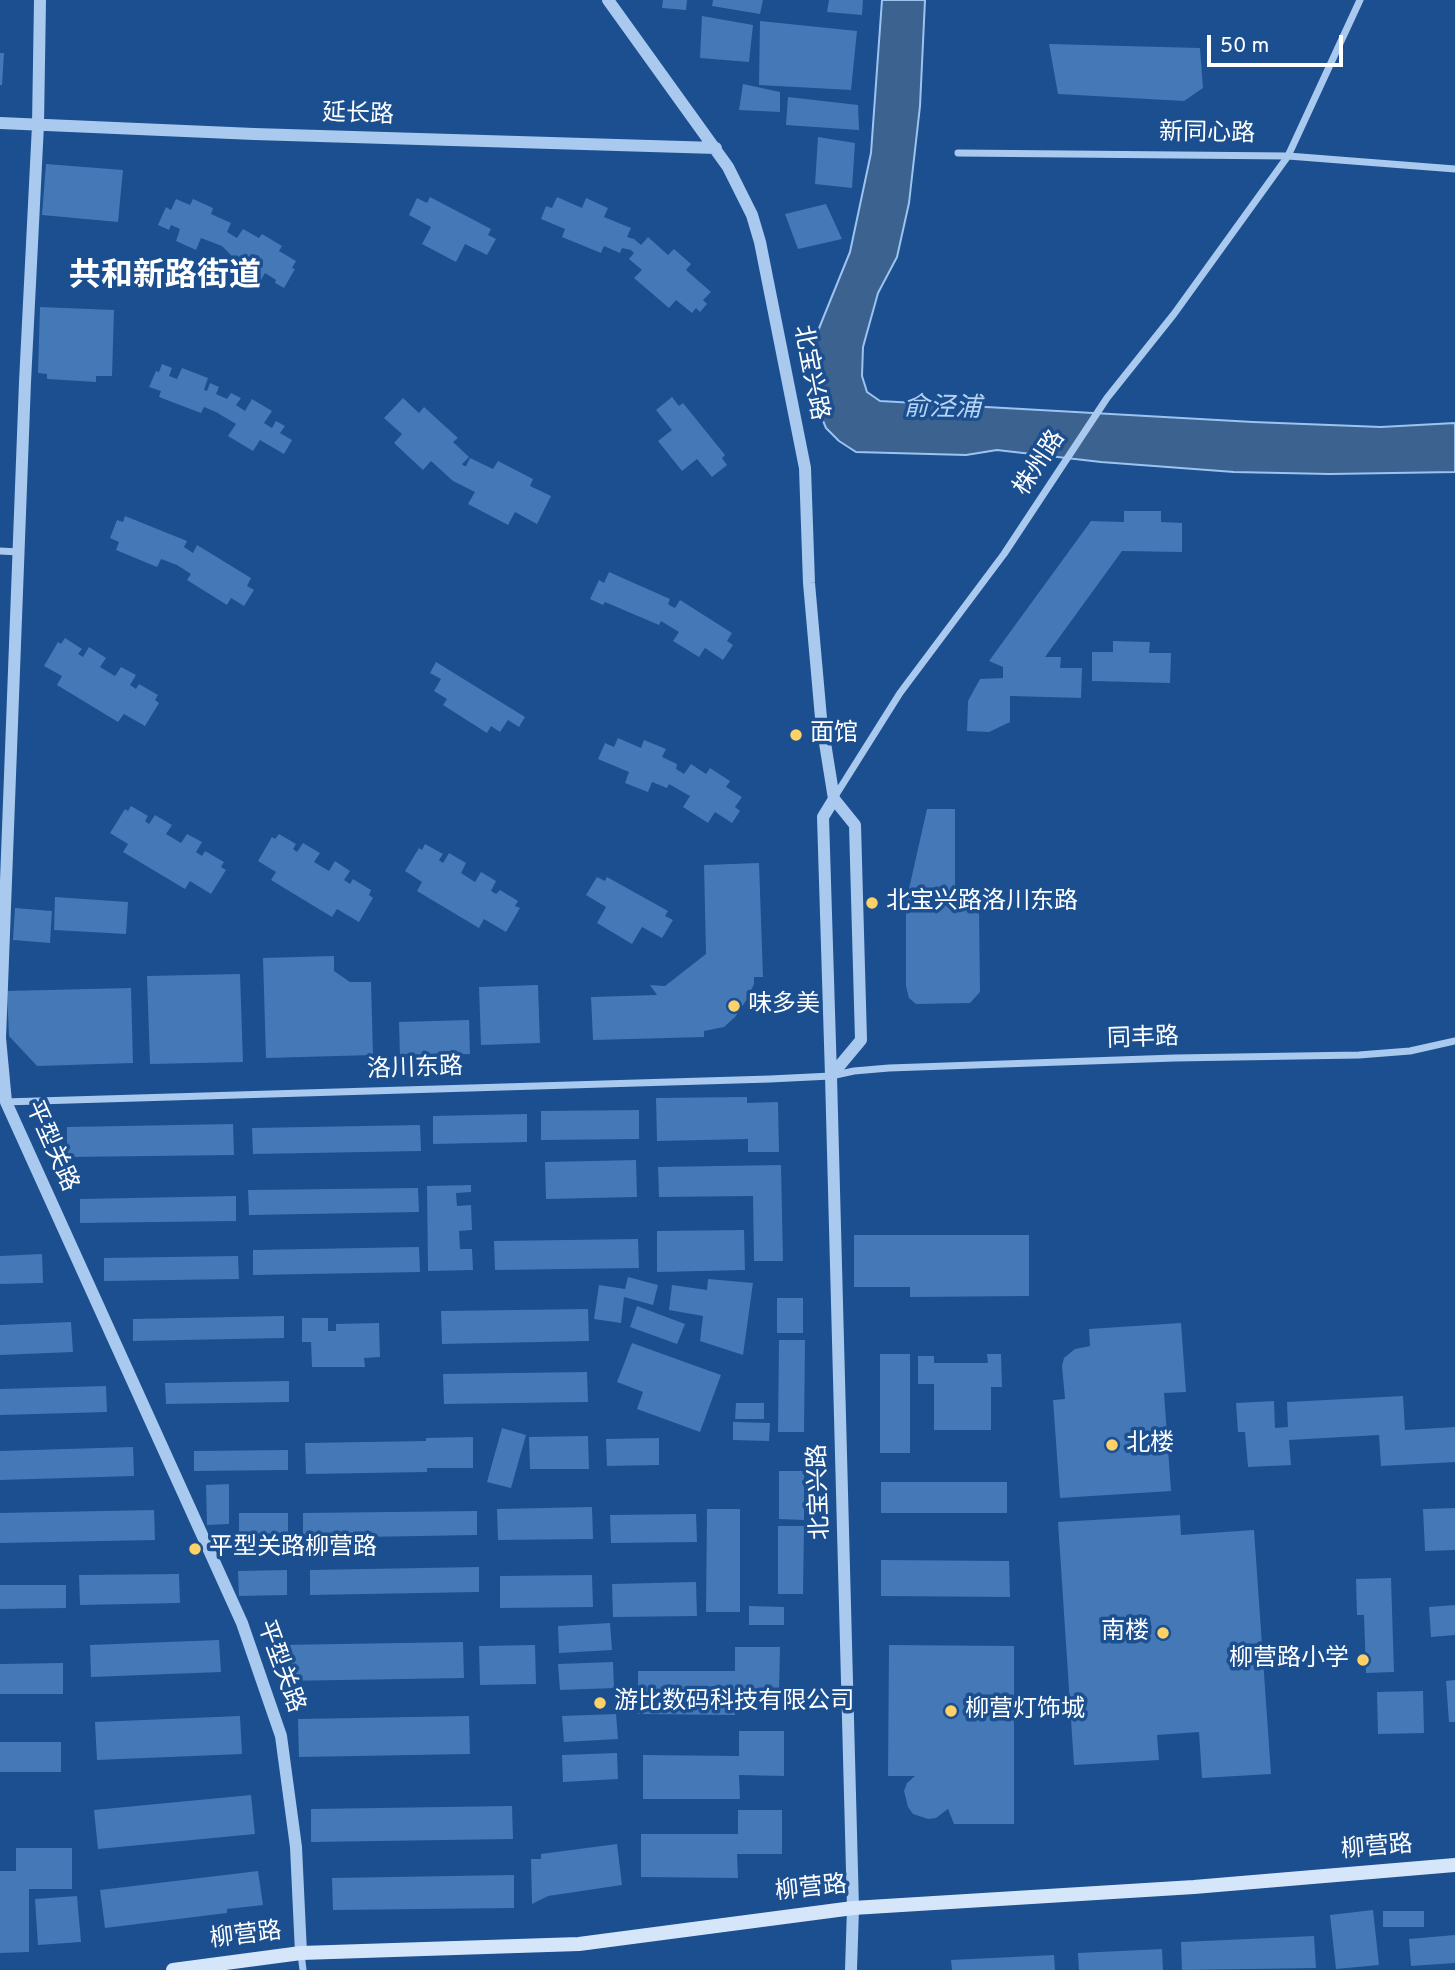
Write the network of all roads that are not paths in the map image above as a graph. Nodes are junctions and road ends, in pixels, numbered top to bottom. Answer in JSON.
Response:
{"nodes":[{"id":1,"x":40,"y":0,"type":"edge"},
{"id":2,"x":608,"y":0,"type":"edge"},
{"id":3,"x":1360,"y":0,"type":"edge"},
{"id":4,"x":0,"y":123,"type":"edge"},
{"id":5,"x":38,"y":125,"type":"junction"},
{"id":6,"x":716,"y":148,"type":"junction"},
{"id":7,"x":958,"y":153,"type":"dead end"},
{"id":8,"x":1288,"y":156,"type":"junction"},
{"id":9,"x":1455,"y":169,"type":"edge"},
{"id":10,"x":0,"y":551,"type":"edge"},
{"id":11,"x":19,"y":552,"type":"junction"},
{"id":12,"x":834,"y":799,"type":"junction"},
{"id":13,"x":1455,"y":1041,"type":"edge"},
{"id":14,"x":831,"y":1076,"type":"junction"},
{"id":15,"x":3,"y":1102,"type":"edge"},
{"id":16,"x":1455,"y":1865,"type":"edge"},
{"id":17,"x":853,"y":1908,"type":"junction"},
{"id":18,"x":301,"y":1953,"type":"junction"},
{"id":19,"x":173,"y":1970,"type":"edge"},
{"id":20,"x":303,"y":1970,"type":"edge"},
{"id":21,"x":851,"y":1970,"type":"edge"}],
"edges":[{"from":1,"to":5,"type":"street","name":"平型关路"},
{"from":2,"to":6,"type":"street","name":"北宝兴路"},
{"from":3,"to":8,"type":"street","name":"株州路"},
{"from":4,"to":5,"type":"street","name":"延长路"},
{"from":5,"to":6,"type":"street","name":"延长路"},
{"from":5,"to":11,"type":"street","name":"平型关路"},
{"from":6,"to":12,"type":"street","name":"北宝兴路"},
{"from":7,"to":8,"type":"street","name":"新同心路"},
{"from":8,"to":9,"type":"street","name":"新同心路"},
{"from":8,"to":12,"type":"street","name":"株州路"},
{"from":10,"to":11,"type":"street"},
{"from":11,"to":15,"type":"street","name":"平型关路"},
{"from":12,"to":14,"type":"street","name":"北宝兴路"},
{"from":12,"to":14,"type":"street","name":"北宝兴路"},
{"from":13,"to":14,"type":"street","name":"同丰路"},
{"from":14,"to":15,"type":"street","name":"洛川东路"},
{"from":14,"to":17,"type":"street","name":"北宝兴路"},
{"from":15,"to":18,"type":"street","name":"平型关路"},
{"from":16,"to":17,"type":"main road","name":"柳营路"},
{"from":17,"to":18,"type":"main road","name":"柳营路"},
{"from":17,"to":21,"type":"street","name":"北宝兴路"},
{"from":18,"to":19,"type":"main road","name":"柳营路"},
{"from":18,"to":20,"type":"street","name":"平型关路"}]}
